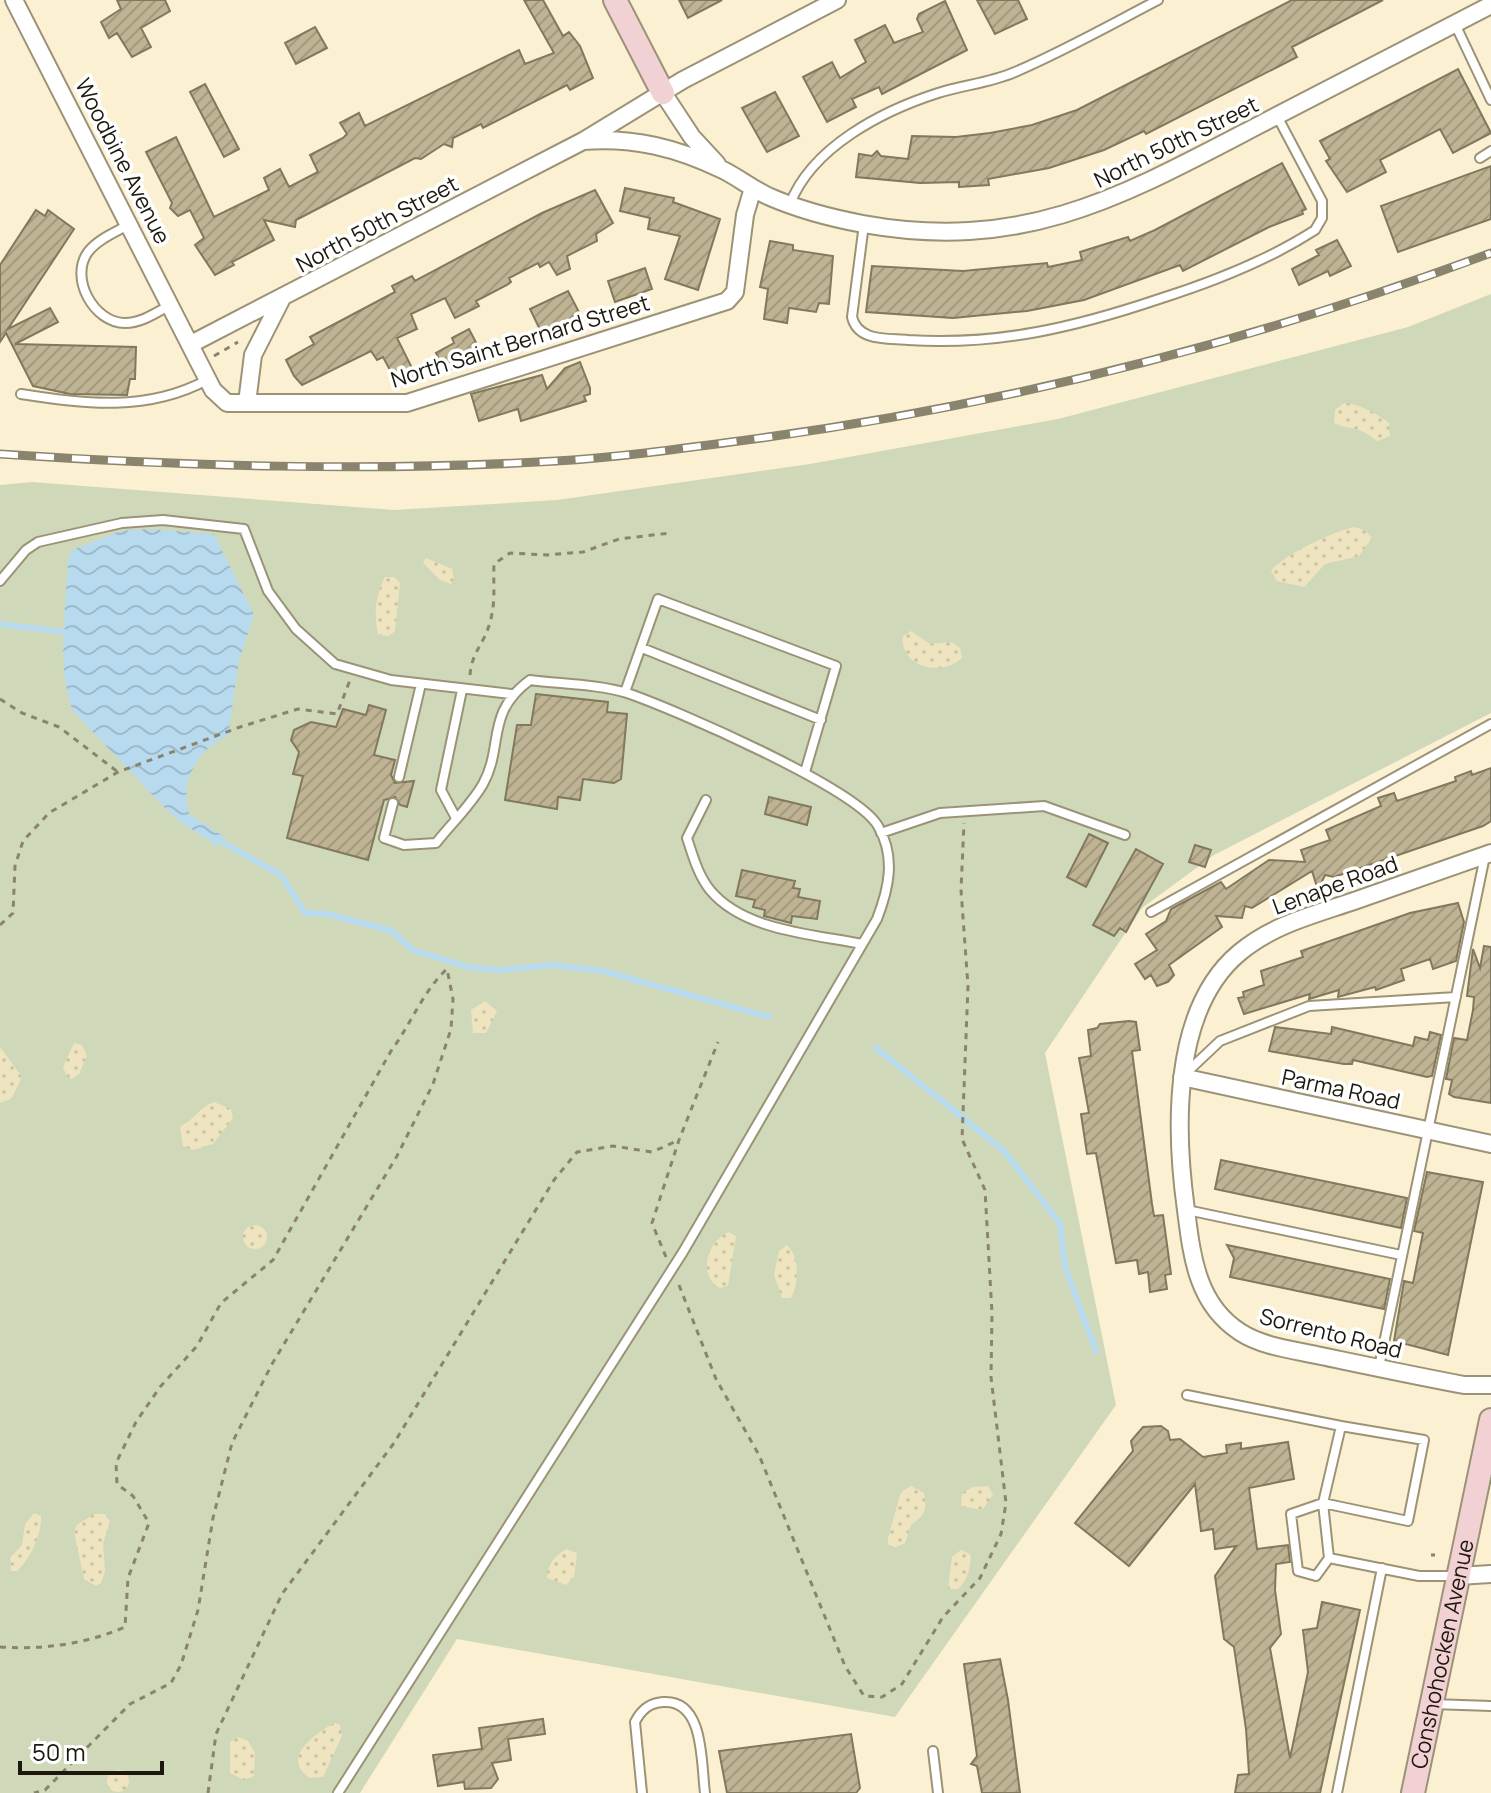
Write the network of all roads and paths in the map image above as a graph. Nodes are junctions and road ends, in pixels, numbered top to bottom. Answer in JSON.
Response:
{"nodes":[{"id":1,"x":14,"y":0,"type":"edge"},
{"id":2,"x":615,"y":0,"type":"edge"},
{"id":3,"x":837,"y":0,"type":"edge"},
{"id":4,"x":1158,"y":0,"type":"edge"},
{"id":5,"x":1491,"y":5,"type":"edge"},
{"id":6,"x":1455,"y":24,"type":"junction"},
{"id":7,"x":663,"y":93,"type":"junction"},
{"id":8,"x":1491,"y":100,"type":"edge"},
{"id":9,"x":1277,"y":116,"type":"junction"},
{"id":10,"x":583,"y":141,"type":"junction"},
{"id":11,"x":1491,"y":151,"type":"edge"},
{"id":12,"x":1480,"y":158,"type":"dead end"},
{"id":13,"x":724,"y":171,"type":"junction"},
{"id":14,"x":753,"y":188,"type":"junction"},
{"id":15,"x":790,"y":205,"type":"junction"},
{"id":16,"x":131,"y":224,"type":"junction"},
{"id":17,"x":864,"y":224,"type":"junction"},
{"id":18,"x":282,"y":298,"type":"junction"},
{"id":19,"x":172,"y":304,"type":"junction"},
{"id":20,"x":242,"y":339,"type":"dead end"},
{"id":21,"x":191,"y":344,"type":"junction"},
{"id":22,"x":210,"y":358,"type":"dead end"},
{"id":23,"x":208,"y":380,"type":"junction"},
{"id":24,"x":21,"y":394,"type":"dead end"},
{"id":25,"x":247,"y":403,"type":"junction"},
{"id":26,"x":670,"y":533,"type":"dead end"},
{"id":27,"x":0,"y":581,"type":"edge"},
{"id":28,"x":642,"y":648,"type":"junction"},
{"id":29,"x":354,"y":669,"type":"junction"},
{"id":30,"x":421,"y":684,"type":"junction"},
{"id":31,"x":462,"y":690,"type":"junction"},
{"id":32,"x":480,"y":692,"type":"junction"},
{"id":33,"x":625,"y":692,"type":"junction"},
{"id":34,"x":511,"y":694,"type":"junction"},
{"id":35,"x":0,"y":699,"type":"edge"},
{"id":36,"x":821,"y":720,"type":"junction"},
{"id":37,"x":1491,"y":724,"type":"edge"},
{"id":38,"x":118,"y":772,"type":"junction"},
{"id":39,"x":805,"y":772,"type":"junction"},
{"id":40,"x":399,"y":777,"type":"dead end"},
{"id":41,"x":706,"y":800,"type":"dead end"},
{"id":42,"x":393,"y":803,"type":"dead end"},
{"id":43,"x":965,"y":811,"type":"junction"},
{"id":44,"x":456,"y":818,"type":"junction"},
{"id":45,"x":881,"y":833,"type":"junction"},
{"id":46,"x":1125,"y":835,"type":"dead end"},
{"id":47,"x":1488,"y":854,"type":"edge"},
{"id":48,"x":1151,"y":912,"type":"dead end"},
{"id":49,"x":0,"y":925,"type":"edge"},
{"id":50,"x":862,"y":944,"type":"junction"},
{"id":51,"x":1456,"y":997,"type":"junction"},
{"id":52,"x":718,"y":1042,"type":"dead end"},
{"id":53,"x":1182,"y":1077,"type":"junction"},
{"id":54,"x":1428,"y":1130,"type":"junction"},
{"id":55,"x":679,"y":1140,"type":"junction"},
{"id":56,"x":1491,"y":1144,"type":"edge"},
{"id":57,"x":1186,"y":1210,"type":"junction"},
{"id":58,"x":1401,"y":1255,"type":"junction"},
{"id":59,"x":672,"y":1266,"type":"junction"},
{"id":60,"x":1378,"y":1368,"type":"junction"},
{"id":61,"x":1491,"y":1385,"type":"edge"},
{"id":62,"x":1187,"y":1395,"type":"dead end"},
{"id":63,"x":1491,"y":1420,"type":"edge"},
{"id":64,"x":1341,"y":1426,"type":"junction"},
{"id":65,"x":1323,"y":1503,"type":"junction"},
{"id":66,"x":1329,"y":1558,"type":"junction"},
{"id":67,"x":1382,"y":1568,"type":"junction"},
{"id":68,"x":1491,"y":1574,"type":"edge"},
{"id":69,"x":1458,"y":1576,"type":"junction"},
{"id":70,"x":0,"y":1647,"type":"edge"},
{"id":71,"x":1431,"y":1704,"type":"junction"},
{"id":72,"x":1491,"y":1706,"type":"edge"},
{"id":73,"x":933,"y":1751,"type":"dead end"},
{"id":74,"x":34,"y":1793,"type":"edge"},
{"id":75,"x":208,"y":1793,"type":"edge"},
{"id":76,"x":338,"y":1793,"type":"edge"},
{"id":77,"x":642,"y":1793,"type":"edge"},
{"id":78,"x":705,"y":1793,"type":"edge"},
{"id":79,"x":938,"y":1793,"type":"edge"},
{"id":80,"x":1337,"y":1793,"type":"edge"},
{"id":81,"x":1413,"y":1793,"type":"edge"}],
"edges":[{"from":1,"to":16,"type":"street","name":"Woodbine Avenue"},
{"from":2,"to":7,"type":"main road"},
{"from":3,"to":7,"type":"street"},
{"from":4,"to":15,"type":"lane"},
{"from":5,"to":6,"type":"street","name":"North 50th Street"},
{"from":6,"to":8,"type":"lane"},
{"from":6,"to":9,"type":"street","name":"North 50th Street"},
{"from":7,"to":10,"type":"street","name":"North 50th Street"},
{"from":7,"to":13,"type":"street","name":"North 50th Street"},
{"from":9,"to":17,"type":"street","name":"North 50th Street"},
{"from":9,"to":17,"type":"lane"},
{"from":10,"to":13,"type":"street","name":"North 50th Street"},
{"from":10,"to":18,"type":"street","name":"North 50th Street"},
{"from":11,"to":12,"type":"lane"},
{"from":13,"to":14,"type":"street","name":"North 50th Street"},
{"from":14,"to":15,"type":"street","name":"North 50th Street"},
{"from":14,"to":25,"type":"street","name":"North Saint Bernard Street"},
{"from":15,"to":17,"type":"street","name":"North 50th Street"},
{"from":16,"to":19,"type":"street","name":"Woodbine Avenue"},
{"from":16,"to":19,"type":"lane"},
{"from":18,"to":21,"type":"street","name":"North 50th Street"},
{"from":18,"to":25,"type":"street"},
{"from":19,"to":21,"type":"street","name":"Woodbine Avenue"},
{"from":20,"to":22,"type":"path"},
{"from":21,"to":23,"type":"street","name":"North Saint Bernard Street"},
{"from":23,"to":24,"type":"lane"},
{"from":23,"to":25,"type":"street","name":"North Saint Bernard Street"},
{"from":26,"to":32,"type":"path"},
{"from":27,"to":29,"type":"lane"},
{"from":28,"to":33,"type":"lane"},
{"from":28,"to":36,"type":"lane"},
{"from":28,"to":36,"type":"lane"},
{"from":29,"to":30,"type":"lane"},
{"from":29,"to":38,"type":"path"},
{"from":30,"to":31,"type":"lane"},
{"from":30,"to":40,"type":"lane"},
{"from":31,"to":32,"type":"lane"},
{"from":31,"to":44,"type":"lane"},
{"from":32,"to":34,"type":"lane"},
{"from":33,"to":34,"type":"lane"},
{"from":33,"to":39,"type":"lane"},
{"from":34,"to":44,"type":"lane"},
{"from":35,"to":38,"type":"path"},
{"from":36,"to":39,"type":"lane"},
{"from":37,"to":48,"type":"lane"},
{"from":38,"to":49,"type":"path"},
{"from":39,"to":45,"type":"lane"},
{"from":41,"to":50,"type":"lane"},
{"from":42,"to":44,"type":"lane"},
{"from":43,"to":45,"type":"lane"},
{"from":43,"to":46,"type":"lane"},
{"from":43,"to":59,"type":"path"},
{"from":45,"to":50,"type":"lane"},
{"from":47,"to":51,"type":"lane"},
{"from":47,"to":53,"type":"street","name":"Lenape Road"},
{"from":50,"to":59,"type":"lane"},
{"from":51,"to":53,"type":"lane"},
{"from":51,"to":54,"type":"lane"},
{"from":52,"to":55,"type":"path"},
{"from":53,"to":54,"type":"street","name":"Parma Road"},
{"from":53,"to":57,"type":"street","name":"Sorrento Road"},
{"from":54,"to":56,"type":"street","name":"Parma Road"},
{"from":54,"to":58,"type":"lane"},
{"from":55,"to":59,"type":"path"},
{"from":55,"to":75,"type":"path"},
{"from":57,"to":58,"type":"lane"},
{"from":57,"to":60,"type":"street","name":"Sorrento Road"},
{"from":58,"to":60,"type":"lane"},
{"from":59,"to":76,"type":"lane"},
{"from":60,"to":61,"type":"street","name":"Sorrento Road"},
{"from":62,"to":64,"type":"lane"},
{"from":63,"to":69,"type":"main road","name":"Conshohocken Avenue"},
{"from":64,"to":65,"type":"lane"},
{"from":64,"to":65,"type":"lane"},
{"from":65,"to":66,"type":"lane"},
{"from":65,"to":66,"type":"lane"},
{"from":66,"to":67,"type":"lane"},
{"from":67,"to":69,"type":"lane"},
{"from":67,"to":80,"type":"lane"},
{"from":68,"to":69,"type":"street"},
{"from":69,"to":71,"type":"main road","name":"Conshohocken Avenue"},
{"from":70,"to":74,"type":"path"},
{"from":71,"to":72,"type":"lane"},
{"from":71,"to":81,"type":"main road","name":"Conshohocken Avenue"},
{"from":73,"to":79,"type":"lane"},
{"from":77,"to":78,"type":"lane"}]}
